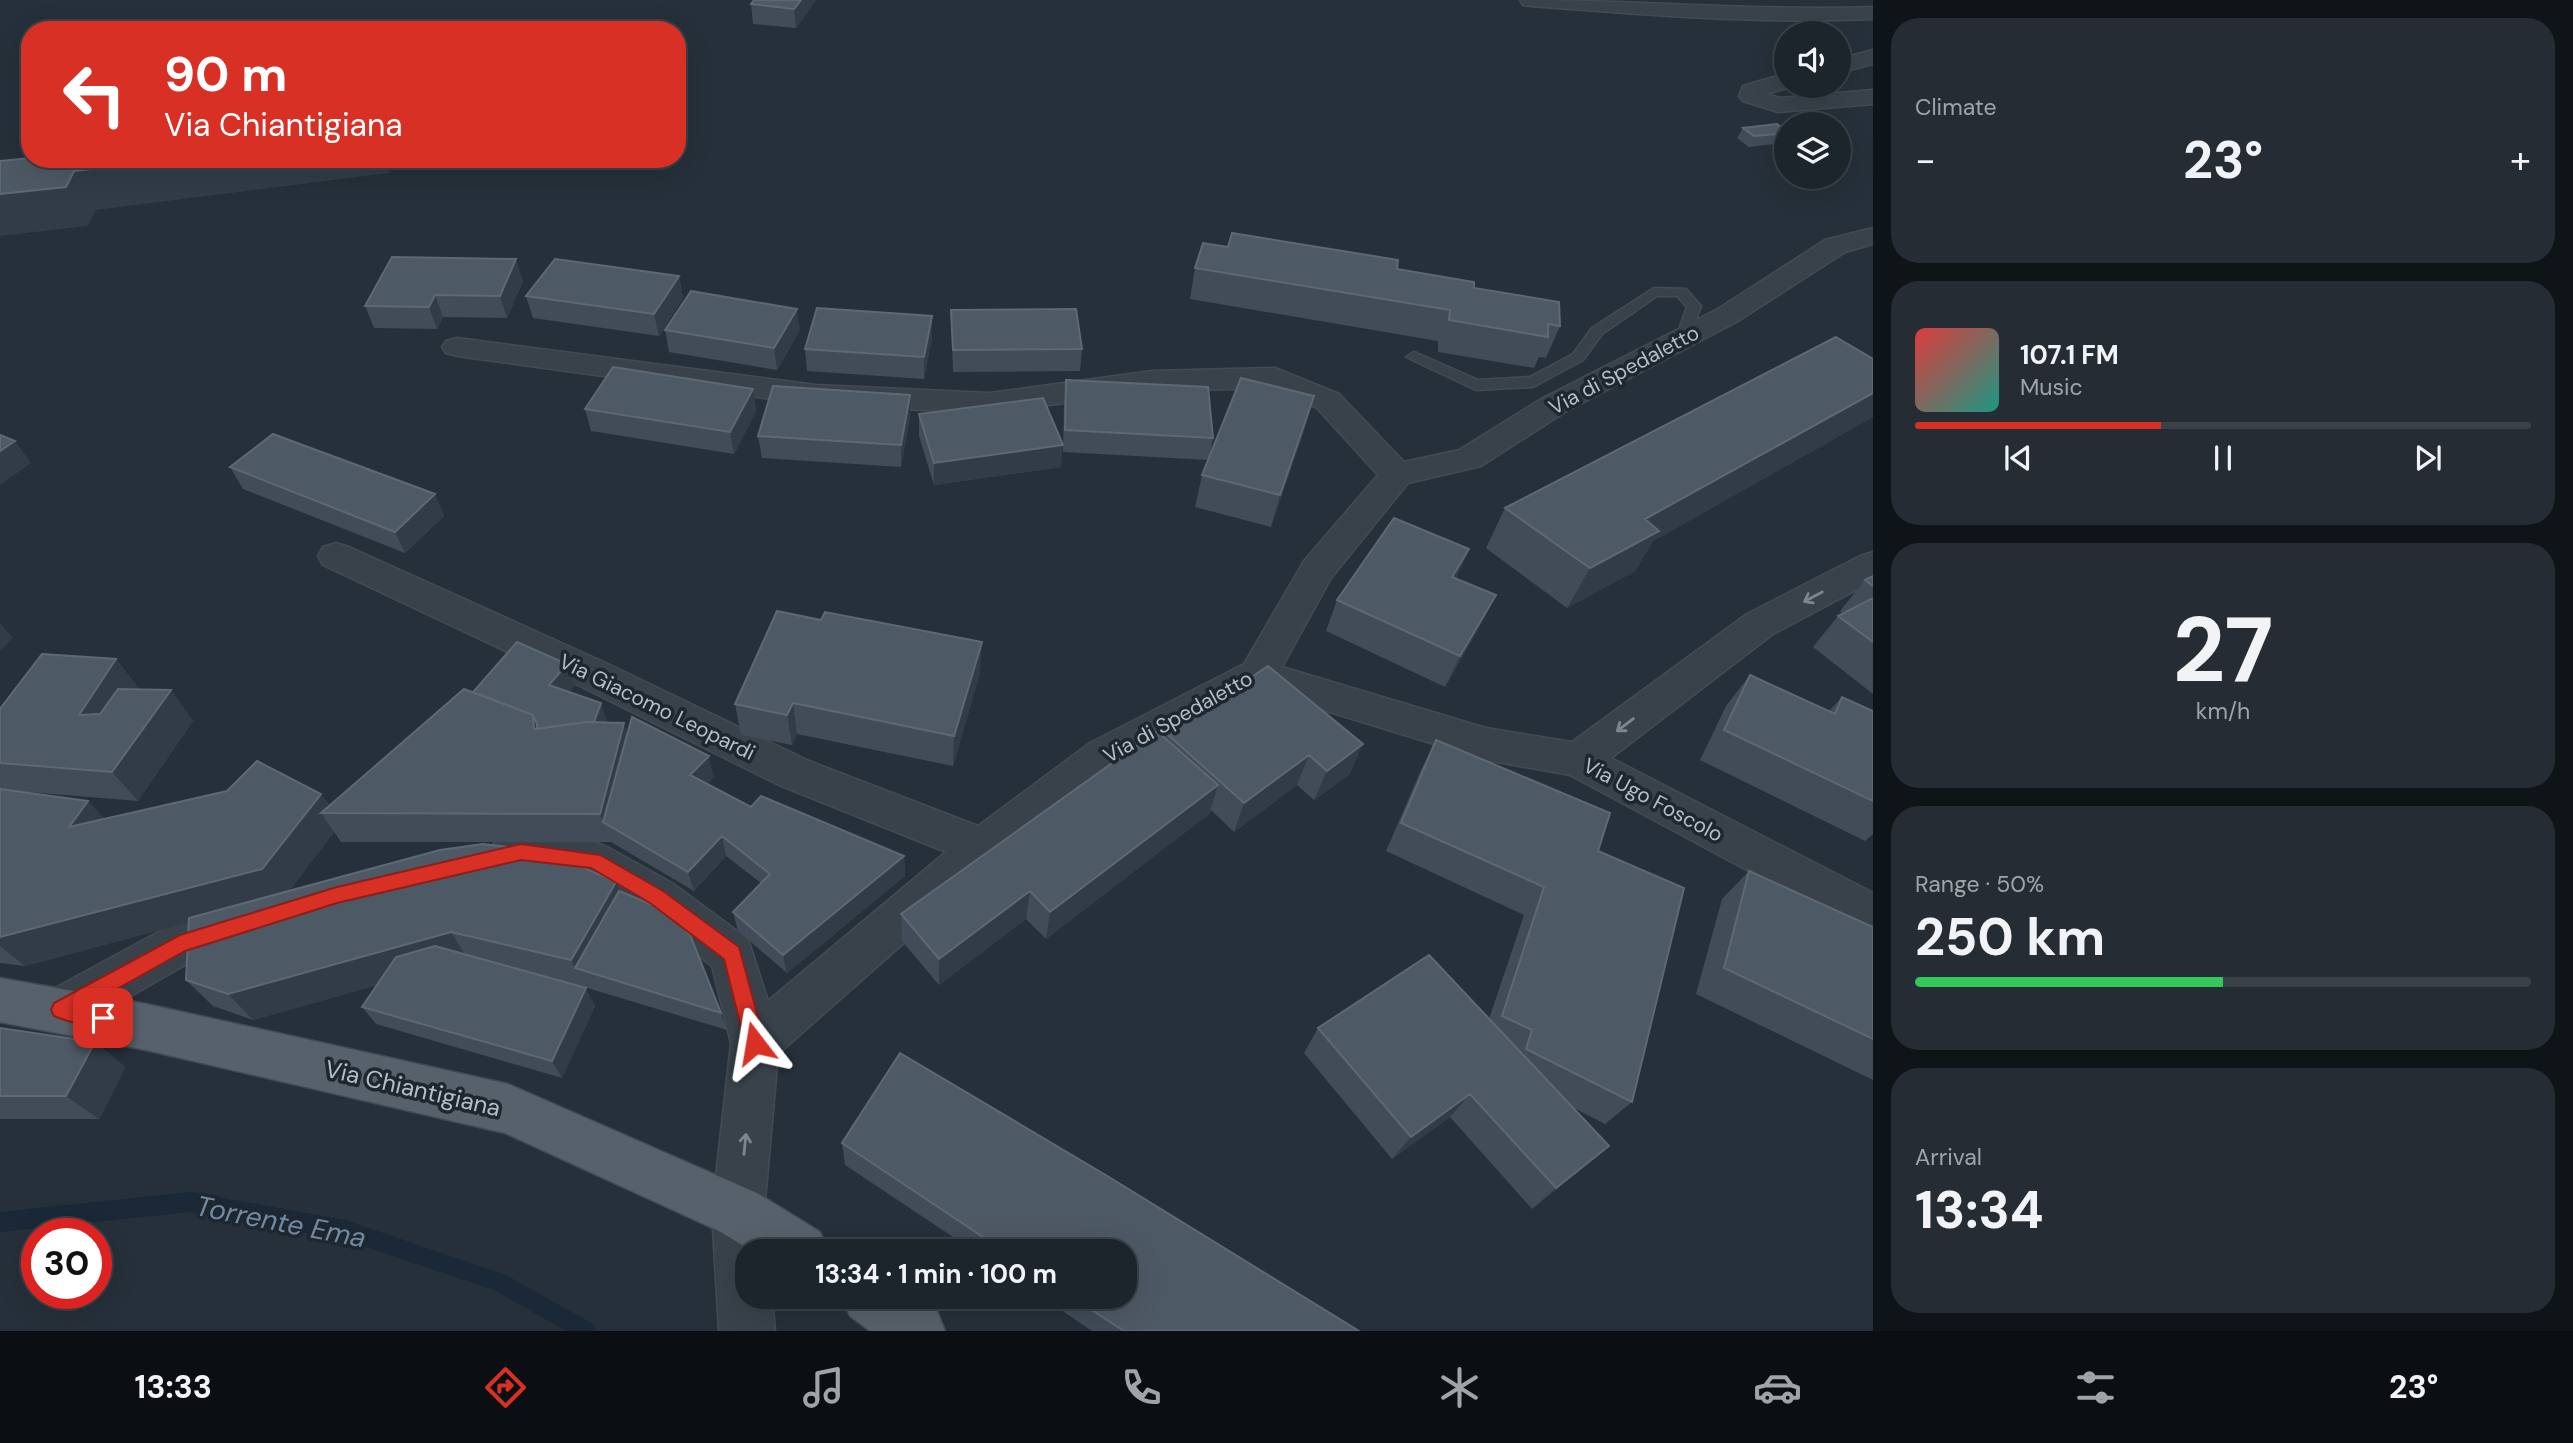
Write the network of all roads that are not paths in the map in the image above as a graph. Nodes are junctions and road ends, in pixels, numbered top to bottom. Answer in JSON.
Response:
{"nodes":[{"id":1,"x":1531,"y":0,"type":"edge"},
{"id":2,"x":1873,"y":13,"type":"edge"},
{"id":3,"x":1873,"y":57,"type":"edge"},
{"id":4,"x":1851,"y":63,"type":"edge"},
{"id":5,"x":1774,"y":83,"type":"edge"},
{"id":6,"x":1873,"y":97,"type":"edge"},
{"id":7,"x":1873,"y":236,"type":"edge"},
{"id":8,"x":1683,"y":338,"type":"junction"},
{"id":9,"x":457,"y":347,"type":"dead end"},
{"id":10,"x":1414,"y":357,"type":"dead end"},
{"id":11,"x":1397,"y":475,"type":"junction"},
{"id":12,"x":336,"y":556,"type":"dead end"},
{"id":13,"x":1873,"y":565,"type":"edge"},
{"id":14,"x":1258,"y":675,"type":"junction"},
{"id":15,"x":1578,"y":760,"type":"junction"},
{"id":16,"x":983,"y":847,"type":"junction"},
{"id":17,"x":468,"y":864,"type":"edge"},
{"id":18,"x":272,"y":915,"type":"edge"},
{"id":19,"x":1873,"y":915,"type":"edge"},
{"id":20,"x":0,"y":1000,"type":"edge"},
{"id":21,"x":61,"y":1010,"type":"junction"},
{"id":22,"x":755,"y":1043,"type":"junction"},
{"id":23,"x":738,"y":1212,"type":"junction"},
{"id":24,"x":782,"y":1239,"type":"edge"},
{"id":25,"x":886,"y":1309,"type":"edge"},
{"id":26,"x":747,"y":1331,"type":"edge"},
{"id":27,"x":917,"y":1331,"type":"edge"}],
"edges":[{"from":1,"to":2,"type":"street"},
{"from":3,"to":4,"type":"street"},
{"from":5,"to":6,"type":"street"},
{"from":7,"to":8,"type":"street","name":"Via di Spedaletto"},
{"from":8,"to":10,"type":"lane"},
{"from":8,"to":11,"type":"street","name":"Via di Spedaletto"},
{"from":9,"to":11,"type":"street"},
{"from":11,"to":14,"type":"street","name":"Via di Spedaletto"},
{"from":12,"to":16,"type":"street","name":"Via Giacomo Leopardi"},
{"from":13,"to":15,"type":"street","one_way":true},
{"from":14,"to":15,"type":"street","name":"Via Ugo Foscolo"},
{"from":14,"to":16,"type":"street","name":"Via di Spedaletto"},
{"from":15,"to":19,"type":"street","name":"Via Ugo Foscolo"},
{"from":16,"to":22,"type":"street","name":"Via di Spedaletto"},
{"from":17,"to":22,"type":"street"},
{"from":18,"to":21,"type":"street"},
{"from":20,"to":21,"type":"main road","name":"Via Chiantigiana"},
{"from":21,"to":23,"type":"main road","name":"Via Chiantigiana"},
{"from":23,"to":22,"type":"street","one_way":true},
{"from":23,"to":24,"type":"main road","name":"Via Chiantigiana"},
{"from":23,"to":26,"type":"street"},
{"from":25,"to":27,"type":"main road"}]}
